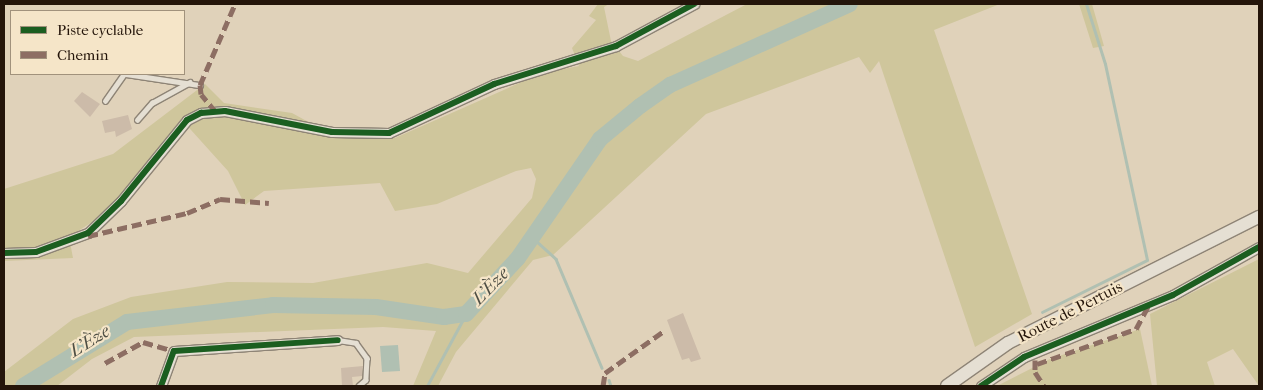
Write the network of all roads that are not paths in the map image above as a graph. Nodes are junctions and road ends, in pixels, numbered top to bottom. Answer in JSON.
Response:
{"nodes":[{"id":1,"x":694,"y":4,"type":"edge"},
{"id":2,"x":124,"y":75,"type":"edge"},
{"id":3,"x":133,"y":75,"type":"edge"},
{"id":4,"x":190,"y":82,"type":"junction"},
{"id":5,"x":200,"y":85,"type":"dead end"},
{"id":6,"x":105,"y":102,"type":"dead end"},
{"id":7,"x":136,"y":120,"type":"dead end"},
{"id":8,"x":1259,"y":217,"type":"edge"},
{"id":9,"x":1259,"y":223,"type":"edge"},
{"id":10,"x":1259,"y":247,"type":"edge"},
{"id":11,"x":1199,"y":248,"type":"junction"},
{"id":12,"x":4,"y":253,"type":"edge"},
{"id":13,"x":338,"y":340,"type":"joint"},
{"id":14,"x":161,"y":386,"type":"edge"},
{"id":15,"x":359,"y":386,"type":"edge"},
{"id":16,"x":947,"y":386,"type":"edge"},
{"id":17,"x":981,"y":386,"type":"edge"}],
"edges":[{"from":1,"to":12,"type":"street"},
{"from":2,"to":6,"type":"lane"},
{"from":3,"to":4,"type":"lane"},
{"from":4,"to":5,"type":"lane"},
{"from":4,"to":7,"type":"lane"},
{"from":8,"to":11,"type":"main road","name":"Route de Pertuis"},
{"from":9,"to":11,"type":"main road","name":"Route de Pertuis"},
{"from":10,"to":17,"type":"street"},
{"from":11,"to":16,"type":"main road","name":"Route de Pertuis"},
{"from":13,"to":14,"type":"street"},
{"from":13,"to":15,"type":"lane"}]}
